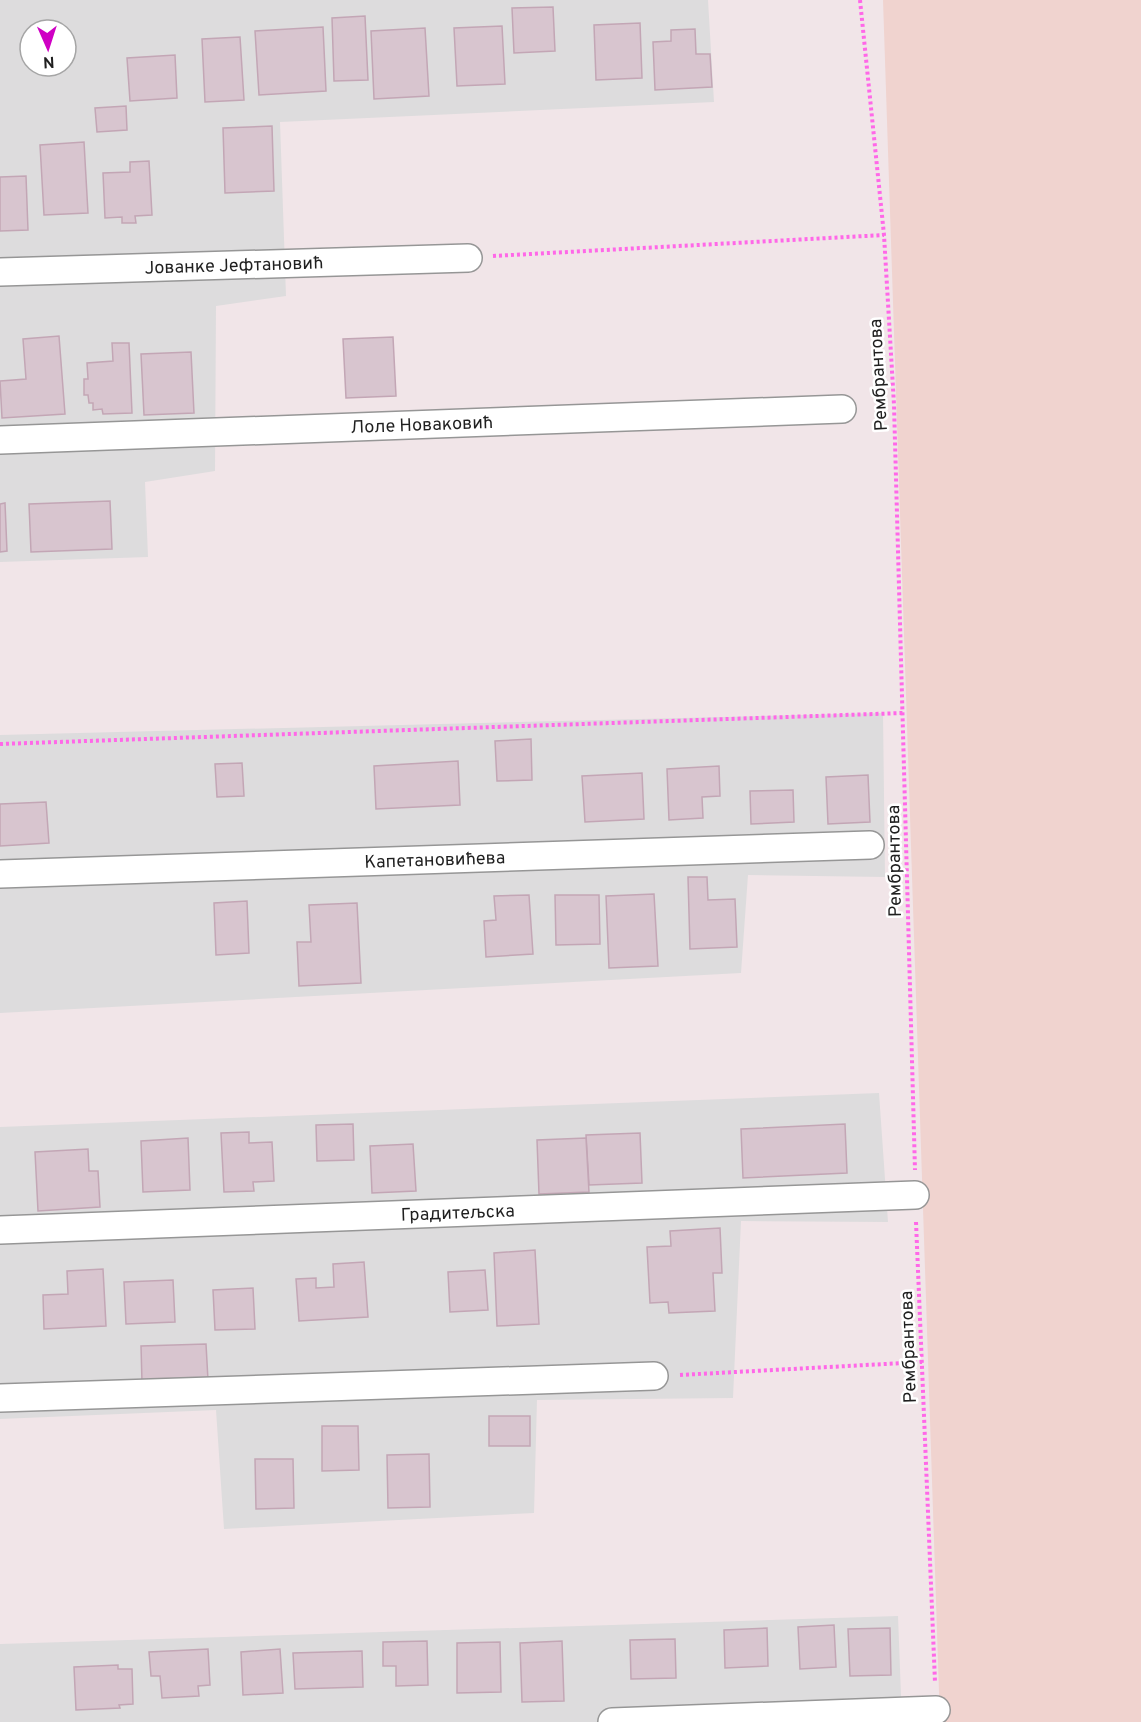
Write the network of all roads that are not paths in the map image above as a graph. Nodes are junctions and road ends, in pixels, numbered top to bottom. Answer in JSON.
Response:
{"nodes":[{"id":1,"x":468,"y":258,"type":"road end"},
{"id":2,"x":0,"y":272,"type":"edge"},
{"id":3,"x":842,"y":409,"type":"dead end"},
{"id":4,"x":0,"y":440,"type":"edge"},
{"id":5,"x":870,"y":845,"type":"dead end"},
{"id":6,"x":0,"y":874,"type":"edge"},
{"id":7,"x":915,"y":1195,"type":"road end"},
{"id":8,"x":0,"y":1230,"type":"edge"},
{"id":9,"x":654,"y":1376,"type":"road end"},
{"id":10,"x":0,"y":1398,"type":"edge"},
{"id":11,"x":936,"y":1710,"type":"road end"},
{"id":12,"x":612,"y":1722,"type":"edge"}],
"edges":[{"from":1,"to":2,"type":"street","name":"Јованке Јефтановић"},
{"from":3,"to":4,"type":"street","name":"Лоле Новаковић"},
{"from":5,"to":6,"type":"street","name":"Капетановићева"},
{"from":7,"to":8,"type":"street","name":"Градитељска"},
{"from":9,"to":10,"type":"street"},
{"from":11,"to":12,"type":"street"}]}
